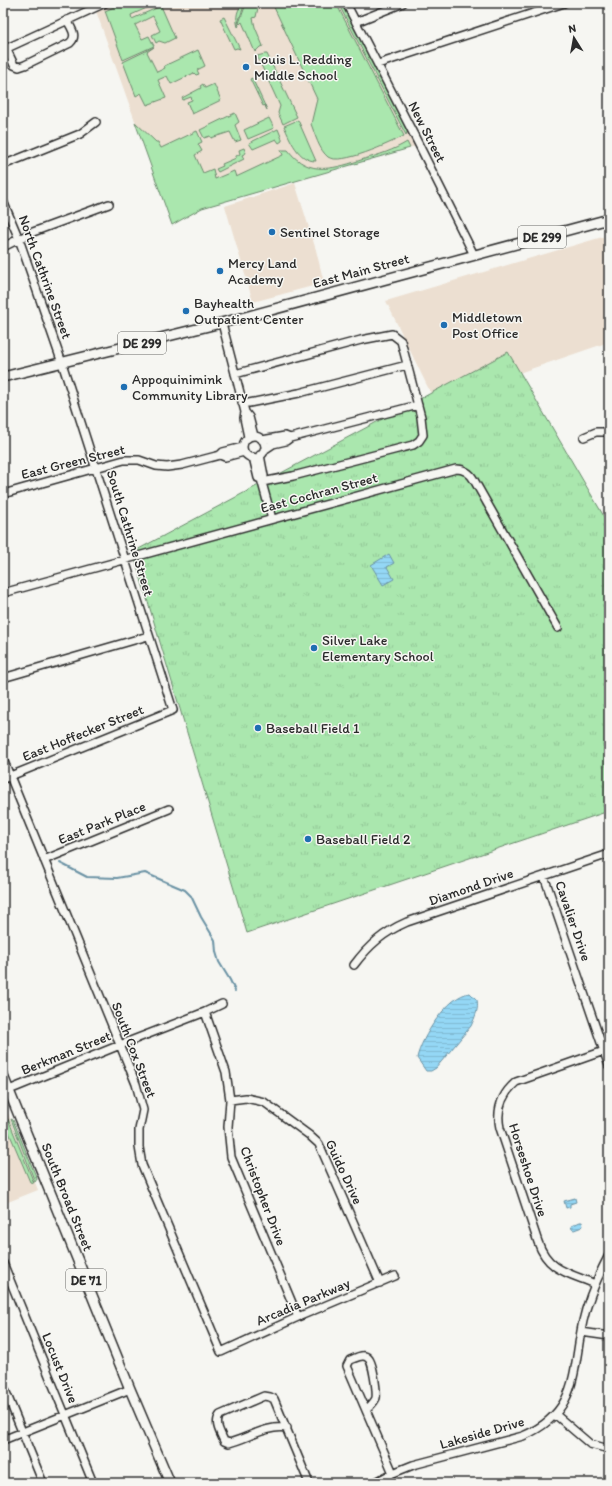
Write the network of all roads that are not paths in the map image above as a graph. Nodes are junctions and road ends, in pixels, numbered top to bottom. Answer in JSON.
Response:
{"nodes":[{"id":1,"x":105,"y":3,"type":"edge"},
{"id":2,"x":346,"y":3,"type":"edge"},
{"id":3,"x":403,"y":3,"type":"edge"},
{"id":4,"x":564,"y":3,"type":"edge"},
{"id":5,"x":97,"y":5,"type":"edge"},
{"id":6,"x":67,"y":20,"type":"junction"},
{"id":7,"x":356,"y":22,"type":"junction"},
{"id":8,"x":4,"y":49,"type":"edge"},
{"id":9,"x":378,"y":64,"type":"junction"},
{"id":10,"x":96,"y":122,"type":"dead end"},
{"id":11,"x":3,"y":165,"type":"edge"},
{"id":12,"x":3,"y":201,"type":"edge"},
{"id":13,"x":110,"y":204,"type":"dead end"},
{"id":14,"x":609,"y":219,"type":"edge"},
{"id":15,"x":19,"y":239,"type":"junction"},
{"id":16,"x":3,"y":247,"type":"edge"},
{"id":17,"x":474,"y":255,"type":"junction"},
{"id":18,"x":222,"y":323,"type":"junction"},
{"id":19,"x":62,"y":362,"type":"junction"},
{"id":20,"x":407,"y":365,"type":"junction"},
{"id":21,"x":234,"y":374,"type":"junction"},
{"id":22,"x":3,"y":377,"type":"edge"},
{"id":23,"x":242,"y":403,"type":"junction"},
{"id":24,"x":418,"y":405,"type":"junction"},
{"id":25,"x":609,"y":432,"type":"edge"},
{"id":26,"x":251,"y":437,"type":"junction"},
{"id":27,"x":584,"y":437,"type":"dead end"},
{"id":28,"x":290,"y":438,"type":"junction"},
{"id":29,"x":262,"y":440,"type":"junction"},
{"id":30,"x":243,"y":449,"type":"junction"},
{"id":31,"x":259,"y":454,"type":"junction"},
{"id":32,"x":96,"y":468,"type":"junction"},
{"id":33,"x":262,"y":480,"type":"junction"},
{"id":34,"x":3,"y":494,"type":"edge"},
{"id":35,"x":272,"y":519,"type":"junction"},
{"id":36,"x":126,"y":560,"type":"junction"},
{"id":37,"x":3,"y":593,"type":"edge"},
{"id":38,"x":558,"y":628,"type":"dead end"},
{"id":39,"x":148,"y":636,"type":"junction"},
{"id":40,"x":3,"y":678,"type":"edge"},
{"id":41,"x":173,"y":710,"type":"joint"},
{"id":42,"x":3,"y":759,"type":"edge"},
{"id":43,"x":6,"y":778,"type":"edge"},
{"id":44,"x":169,"y":809,"type":"dead end"},
{"id":45,"x":609,"y":854,"type":"edge"},
{"id":46,"x":44,"y":860,"type":"junction"},
{"id":47,"x":544,"y":876,"type":"junction"},
{"id":48,"x":354,"y":965,"type":"dead end"},
{"id":49,"x":222,"y":1004,"type":"dead end"},
{"id":50,"x":205,"y":1012,"type":"junction"},
{"id":51,"x":120,"y":1044,"type":"junction"},
{"id":52,"x":604,"y":1051,"type":"junction"},
{"id":53,"x":609,"y":1066,"type":"edge"},
{"id":54,"x":3,"y":1076,"type":"edge"},
{"id":55,"x":9,"y":1090,"type":"junction"},
{"id":56,"x":230,"y":1100,"type":"junction"},
{"id":57,"x":609,"y":1255,"type":"edge"},
{"id":58,"x":3,"y":1263,"type":"edge"},
{"id":59,"x":395,"y":1276,"type":"dead end"},
{"id":60,"x":380,"y":1283,"type":"junction"},
{"id":61,"x":595,"y":1284,"type":"junction"},
{"id":62,"x":298,"y":1317,"type":"junction"},
{"id":63,"x":581,"y":1332,"type":"junction"},
{"id":64,"x":609,"y":1336,"type":"edge"},
{"id":65,"x":221,"y":1352,"type":"joint"},
{"id":66,"x":3,"y":1385,"type":"edge"},
{"id":67,"x":130,"y":1389,"type":"junction"},
{"id":68,"x":366,"y":1410,"type":"junction"},
{"id":69,"x":66,"y":1415,"type":"junction"},
{"id":70,"x":556,"y":1415,"type":"junction"},
{"id":71,"x":287,"y":1428,"type":"junction"},
{"id":72,"x":22,"y":1432,"type":"junction"},
{"id":73,"x":3,"y":1440,"type":"edge"},
{"id":74,"x":609,"y":1449,"type":"edge"},
{"id":75,"x":392,"y":1473,"type":"junction"},
{"id":76,"x":43,"y":1483,"type":"edge"},
{"id":77,"x":93,"y":1483,"type":"edge"},
{"id":78,"x":170,"y":1483,"type":"edge"},
{"id":79,"x":309,"y":1483,"type":"edge"},
{"id":80,"x":374,"y":1483,"type":"edge"}],
"edges":[{"from":1,"to":5,"type":"street"},
{"from":2,"to":7,"type":"street","name":"New Street"},
{"from":3,"to":7,"type":"street"},
{"from":4,"to":9,"type":"street"},
{"from":5,"to":6,"type":"street"},
{"from":6,"to":8,"type":"street"},
{"from":6,"to":8,"type":"street"},
{"from":7,"to":9,"type":"street","name":"New Street"},
{"from":9,"to":17,"type":"street","name":"New Street"},
{"from":10,"to":11,"type":"street"},
{"from":12,"to":15,"type":"street","name":"North Cathrine Street"},
{"from":13,"to":15,"type":"street"},
{"from":14,"to":17,"type":"main road","name":"East Main Street","number":"DE 299"},
{"from":15,"to":16,"type":"street"},
{"from":15,"to":19,"type":"street","name":"North Cathrine Street"},
{"from":17,"to":18,"type":"main road","name":"East Main Street","number":"DE 299"},
{"from":18,"to":19,"type":"main road","name":"East Main Street","number":"DE 299"},
{"from":18,"to":21,"type":"street"},
{"from":19,"to":22,"type":"main road","name":"East Main Street","number":"DE 299"},
{"from":19,"to":32,"type":"street","name":"South Cathrine Street"},
{"from":20,"to":21,"type":"street"},
{"from":20,"to":23,"type":"street"},
{"from":20,"to":24,"type":"street"},
{"from":21,"to":23,"type":"street"},
{"from":23,"to":26,"type":"street"},
{"from":24,"to":28,"type":"street"},
{"from":24,"to":33,"type":"street"},
{"from":25,"to":27,"type":"street"},
{"from":26,"to":29,"type":"street"},
{"from":26,"to":30,"type":"street"},
{"from":28,"to":29,"type":"street"},
{"from":28,"to":31,"type":"street"},
{"from":29,"to":31,"type":"street"},
{"from":30,"to":31,"type":"street"},
{"from":30,"to":32,"type":"street","name":"East Green Street"},
{"from":31,"to":33,"type":"street"},
{"from":32,"to":34,"type":"street","name":"East Green Street"},
{"from":32,"to":36,"type":"street","name":"South Cathrine Street"},
{"from":33,"to":35,"type":"street"},
{"from":35,"to":36,"type":"street","name":"East Cochran Street"},
{"from":35,"to":38,"type":"street","name":"East Cochran Street"},
{"from":36,"to":37,"type":"street","name":"East Cochran Street"},
{"from":36,"to":39,"type":"street","name":"South Cathrine Street"},
{"from":39,"to":40,"type":"street"},
{"from":39,"to":41,"type":"street","name":"South Cathrine Street"},
{"from":41,"to":43,"type":"street","name":"East Hoffecker Street"},
{"from":42,"to":43,"type":"street","name":"South Cox Street"},
{"from":43,"to":46,"type":"street","name":"South Cox Street"},
{"from":44,"to":46,"type":"street","name":"East Park Place"},
{"from":45,"to":47,"type":"street","name":"Diamond Drive"},
{"from":46,"to":51,"type":"street","name":"South Cox Street"},
{"from":47,"to":48,"type":"street","name":"Diamond Drive"},
{"from":47,"to":52,"type":"street","name":"Cavalier Drive"},
{"from":49,"to":50,"type":"street","name":"Berkman Street"},
{"from":50,"to":51,"type":"street","name":"Berkman Street"},
{"from":50,"to":56,"type":"street","name":"Christopher Drive"},
{"from":51,"to":55,"type":"street","name":"Berkman Street"},
{"from":51,"to":65,"type":"street","name":"South Cox Street"},
{"from":52,"to":53,"type":"street","name":"Cavalier Drive"},
{"from":52,"to":61,"type":"street","name":"Horseshoe Drive"},
{"from":54,"to":55,"type":"main road","name":"South Broad Street","number":"DE 71"},
{"from":55,"to":67,"type":"main road","name":"South Broad Street","number":"DE 71"},
{"from":56,"to":60,"type":"street","name":"Guido Drive"},
{"from":56,"to":62,"type":"street","name":"Christopher Drive"},
{"from":57,"to":61,"type":"street","name":"Lakeside Drive"},
{"from":58,"to":69,"type":"street","name":"Locust Drive"},
{"from":59,"to":60,"type":"street","name":"Arcadia Parkway"},
{"from":60,"to":62,"type":"street","name":"Arcadia Parkway"},
{"from":61,"to":63,"type":"street","name":"Lakeside Drive"},
{"from":62,"to":65,"type":"street","name":"Arcadia Parkway"},
{"from":63,"to":64,"type":"street"},
{"from":63,"to":70,"type":"street","name":"Lakeside Drive"},
{"from":66,"to":72,"type":"street"},
{"from":67,"to":69,"type":"street"},
{"from":67,"to":78,"type":"main road","name":"South Broad Street","number":"DE 71"},
{"from":68,"to":68,"type":"street"},
{"from":68,"to":75,"type":"street"},
{"from":69,"to":72,"type":"street"},
{"from":69,"to":77,"type":"street","name":"Locust Drive"},
{"from":70,"to":74,"type":"street"},
{"from":70,"to":75,"type":"street","name":"Lakeside Drive"},
{"from":71,"to":71,"type":"street"},
{"from":71,"to":79,"type":"street"},
{"from":72,"to":73,"type":"street"},
{"from":72,"to":76,"type":"street"},
{"from":75,"to":80,"type":"street","name":"Lakeside Drive"}]}
